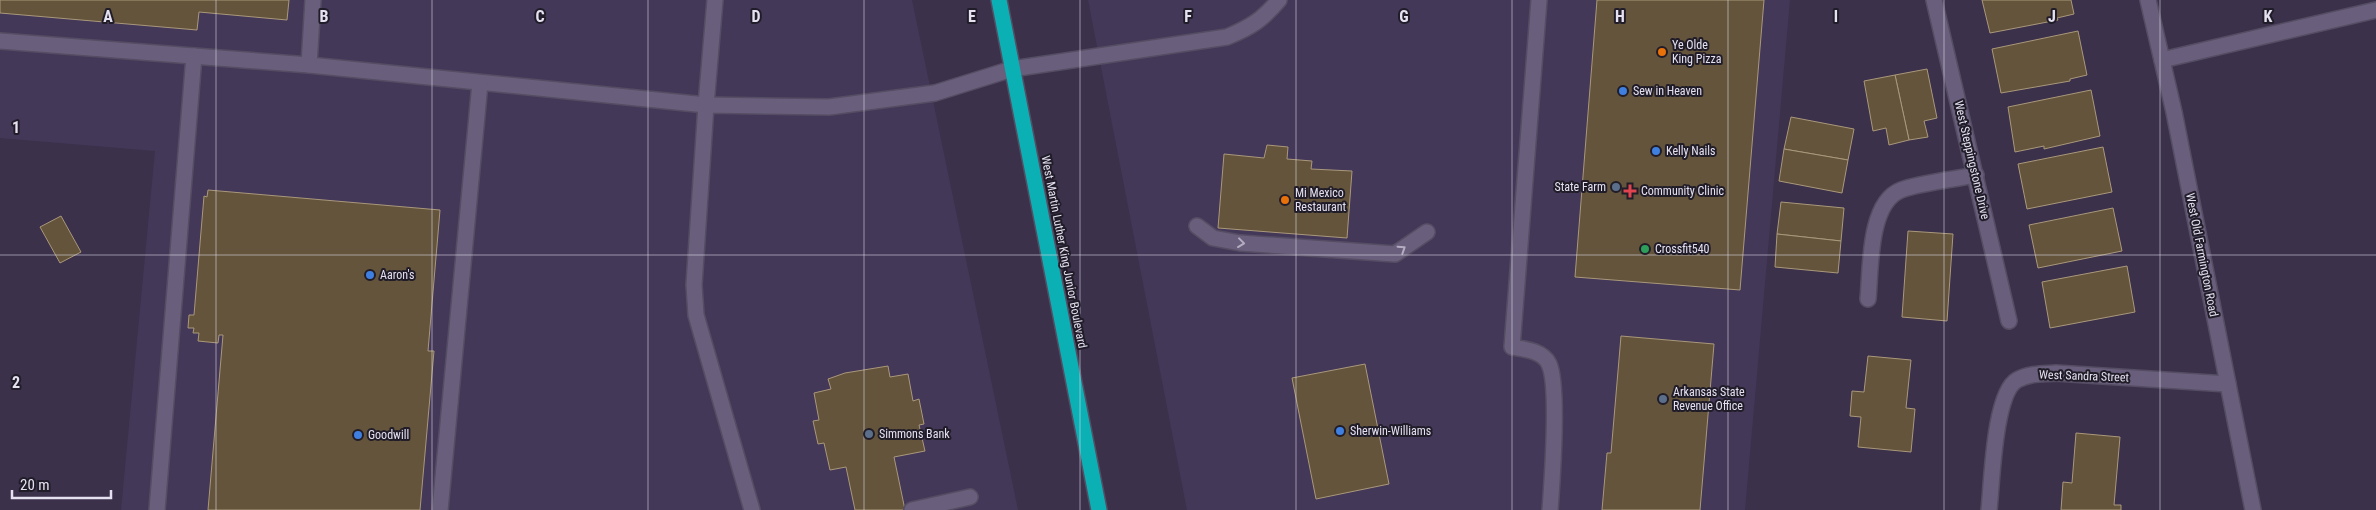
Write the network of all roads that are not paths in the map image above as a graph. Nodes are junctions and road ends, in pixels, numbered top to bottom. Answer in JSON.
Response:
{"nodes":[{"id":1,"x":313,"y":0,"type":"edge"},
{"id":2,"x":715,"y":0,"type":"edge"},
{"id":3,"x":999,"y":0,"type":"edge"},
{"id":4,"x":1279,"y":0,"type":"edge"},
{"id":5,"x":1539,"y":0,"type":"edge"},
{"id":6,"x":1934,"y":0,"type":"edge"},
{"id":7,"x":2148,"y":0,"type":"edge"},
{"id":8,"x":2376,"y":10,"type":"edge"},
{"id":9,"x":0,"y":41,"type":"edge"},
{"id":10,"x":194,"y":56,"type":"junction"},
{"id":11,"x":2162,"y":60,"type":"junction"},
{"id":12,"x":309,"y":65,"type":"junction"},
{"id":13,"x":1012,"y":69,"type":"junction"},
{"id":14,"x":480,"y":83,"type":"junction"},
{"id":15,"x":706,"y":105,"type":"junction"},
{"id":16,"x":1976,"y":175,"type":"junction"},
{"id":17,"x":1197,"y":226,"type":"dead end"},
{"id":18,"x":1427,"y":232,"type":"dead end"},
{"id":19,"x":1868,"y":299,"type":"dead end"},
{"id":20,"x":2009,"y":321,"type":"dead end"},
{"id":21,"x":2228,"y":384,"type":"junction"},
{"id":22,"x":970,"y":497,"type":"dead end"},
{"id":23,"x":157,"y":510,"type":"edge"},
{"id":24,"x":440,"y":510,"type":"edge"},
{"id":25,"x":752,"y":510,"type":"edge"},
{"id":26,"x":912,"y":510,"type":"edge"},
{"id":27,"x":1099,"y":510,"type":"edge"},
{"id":28,"x":1550,"y":510,"type":"edge"},
{"id":29,"x":1989,"y":510,"type":"edge"},
{"id":30,"x":2253,"y":510,"type":"edge"}],
"edges":[{"from":1,"to":12,"type":"street"},
{"from":2,"to":15,"type":"street"},
{"from":3,"to":13,"type":"highway","name":"West Martin Luther King Junior Boulevard"},
{"from":4,"to":13,"type":"street"},
{"from":5,"to":28,"type":"street"},
{"from":6,"to":16,"type":"street","name":"West Steppingstone Drive"},
{"from":7,"to":11,"type":"street","name":"West Old Farmington Road"},
{"from":8,"to":11,"type":"street"},
{"from":9,"to":10,"type":"street"},
{"from":10,"to":12,"type":"street"},
{"from":10,"to":23,"type":"street"},
{"from":11,"to":21,"type":"street","name":"West Old Farmington Road"},
{"from":12,"to":14,"type":"street"},
{"from":13,"to":15,"type":"street"},
{"from":13,"to":27,"type":"highway","name":"West Martin Luther King Junior Boulevard"},
{"from":14,"to":15,"type":"street"},
{"from":14,"to":24,"type":"street"},
{"from":15,"to":25,"type":"street"},
{"from":16,"to":19,"type":"street"},
{"from":16,"to":20,"type":"street","name":"West Steppingstone Drive"},
{"from":17,"to":18,"type":"street","one_way":true},
{"from":21,"to":29,"type":"street","name":"West Sandra Street"},
{"from":21,"to":30,"type":"street","name":"West Old Farmington Road"},
{"from":22,"to":26,"type":"street"}]}
